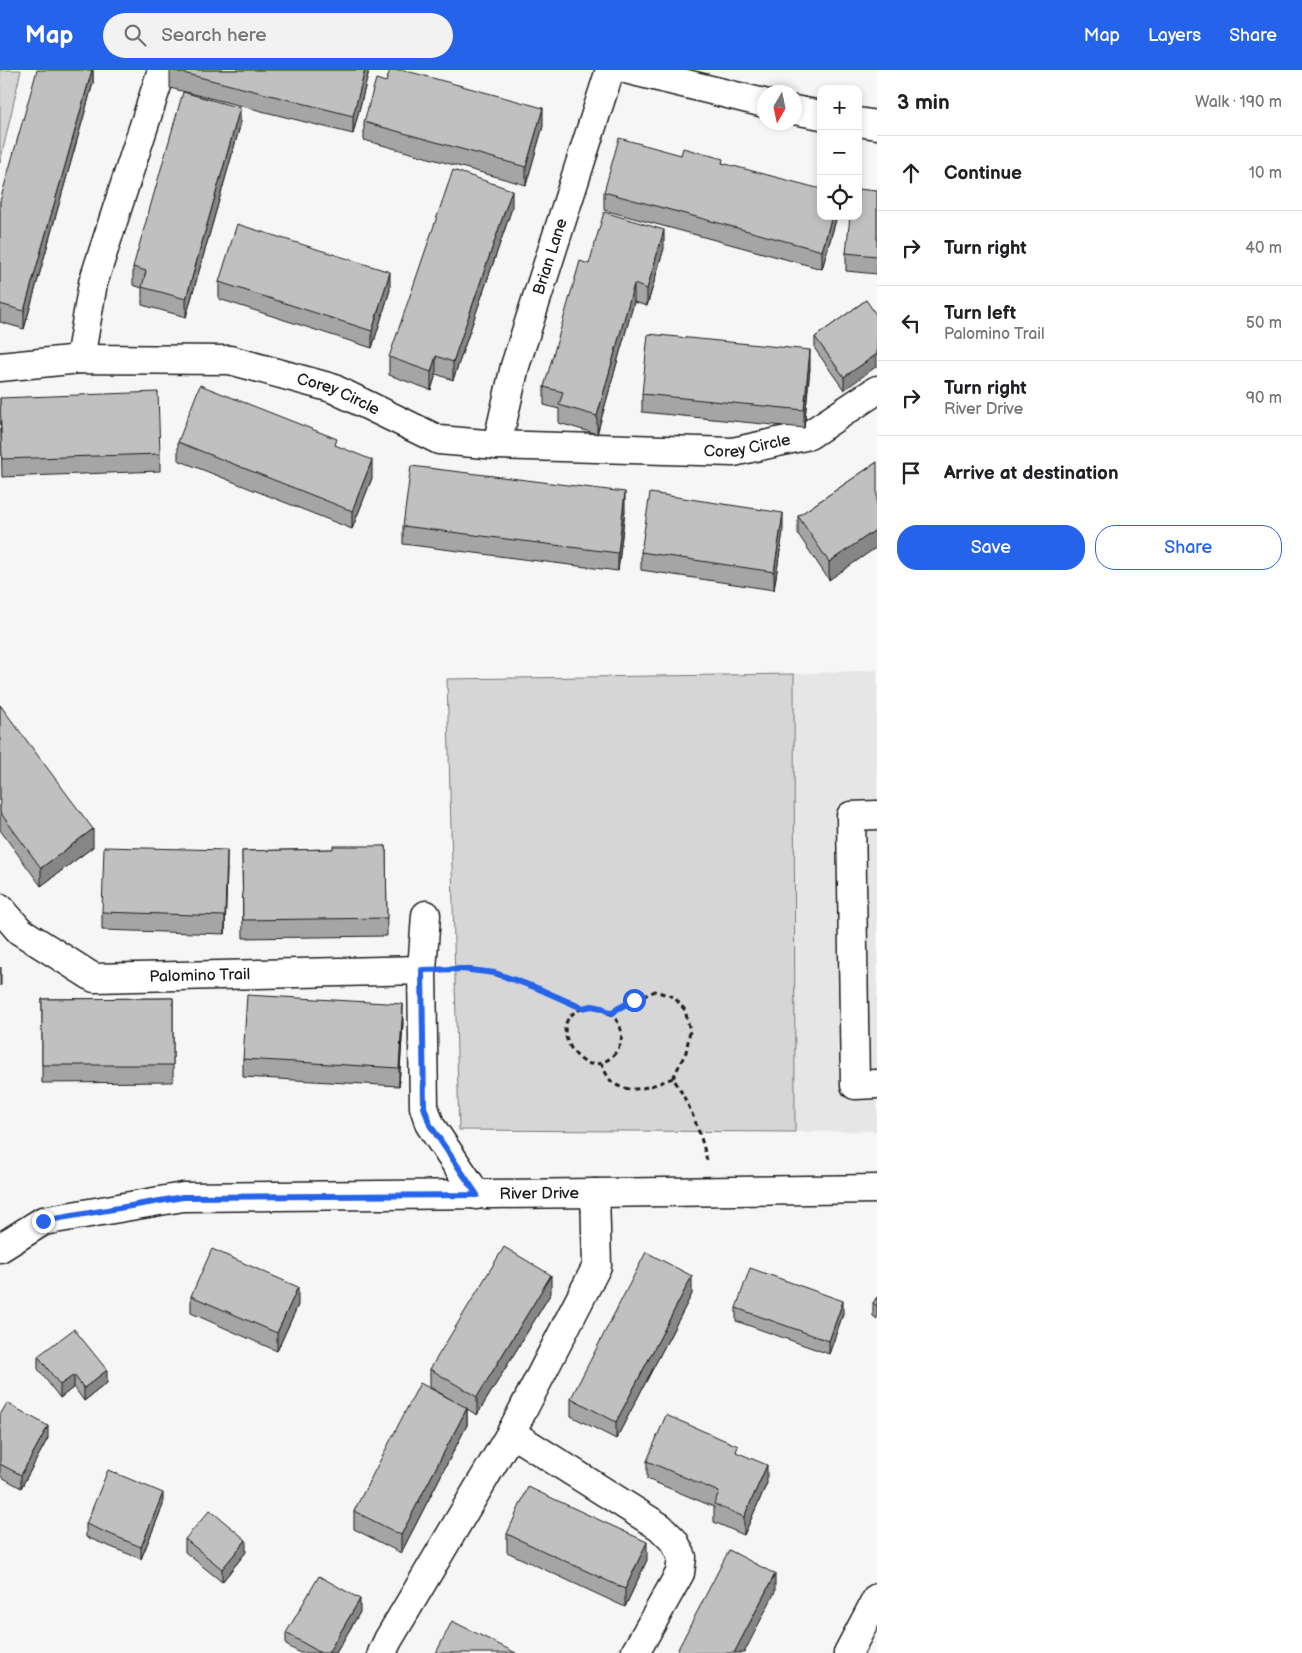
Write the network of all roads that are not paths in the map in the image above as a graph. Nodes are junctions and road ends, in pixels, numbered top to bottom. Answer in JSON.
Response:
{"nodes":[{"id":1,"x":162,"y":70,"type":"edge"},
{"id":2,"x":610,"y":70,"type":"edge"},
{"id":3,"x":629,"y":70,"type":"edge"},
{"id":4,"x":757,"y":101,"type":"edge"},
{"id":5,"x":802,"y":111,"type":"edge"},
{"id":6,"x":817,"y":114,"type":"edge"},
{"id":7,"x":862,"y":123,"type":"edge"},
{"id":8,"x":877,"y":125,"type":"edge"},
{"id":9,"x":80,"y":359,"type":"junction"},
{"id":10,"x":0,"y":367,"type":"edge"},
{"id":11,"x":877,"y":390,"type":"edge"},
{"id":12,"x":497,"y":445,"type":"junction"},
{"id":13,"x":877,"y":815,"type":"edge"},
{"id":14,"x":0,"y":908,"type":"edge"},
{"id":15,"x":426,"y":915,"type":"dead end"},
{"id":16,"x":422,"y":970,"type":"junction"},
{"id":17,"x":877,"y":1084,"type":"edge"},
{"id":18,"x":877,"y":1189,"type":"edge"},
{"id":19,"x":595,"y":1194,"type":"junction"},
{"id":20,"x":477,"y":1195,"type":"junction"},
{"id":21,"x":0,"y":1248,"type":"edge"},
{"id":22,"x":511,"y":1433,"type":"junction"},
{"id":23,"x":877,"y":1598,"type":"edge"},
{"id":24,"x":382,"y":1653,"type":"edge"},
{"id":25,"x":635,"y":1653,"type":"edge"},
{"id":26,"x":848,"y":1653,"type":"edge"}],
"edges":[{"from":1,"to":9,"type":"street"},
{"from":2,"to":12,"type":"street","name":"Brian Lane"},
{"from":3,"to":4,"type":"street"},
{"from":5,"to":6,"type":"street"},
{"from":7,"to":8,"type":"street"},
{"from":9,"to":10,"type":"street","name":"Corey Circle"},
{"from":9,"to":12,"type":"street","name":"Corey Circle"},
{"from":11,"to":12,"type":"street","name":"Corey Circle"},
{"from":13,"to":17,"type":"street"},
{"from":14,"to":16,"type":"street","name":"Palomino Trail"},
{"from":15,"to":16,"type":"street"},
{"from":16,"to":20,"type":"street"},
{"from":18,"to":19,"type":"street","name":"River Drive"},
{"from":19,"to":20,"type":"street","name":"River Drive"},
{"from":19,"to":22,"type":"street"},
{"from":20,"to":21,"type":"street","name":"River Drive"},
{"from":22,"to":24,"type":"street"},
{"from":22,"to":25,"type":"street"},
{"from":23,"to":26,"type":"street"}]}
